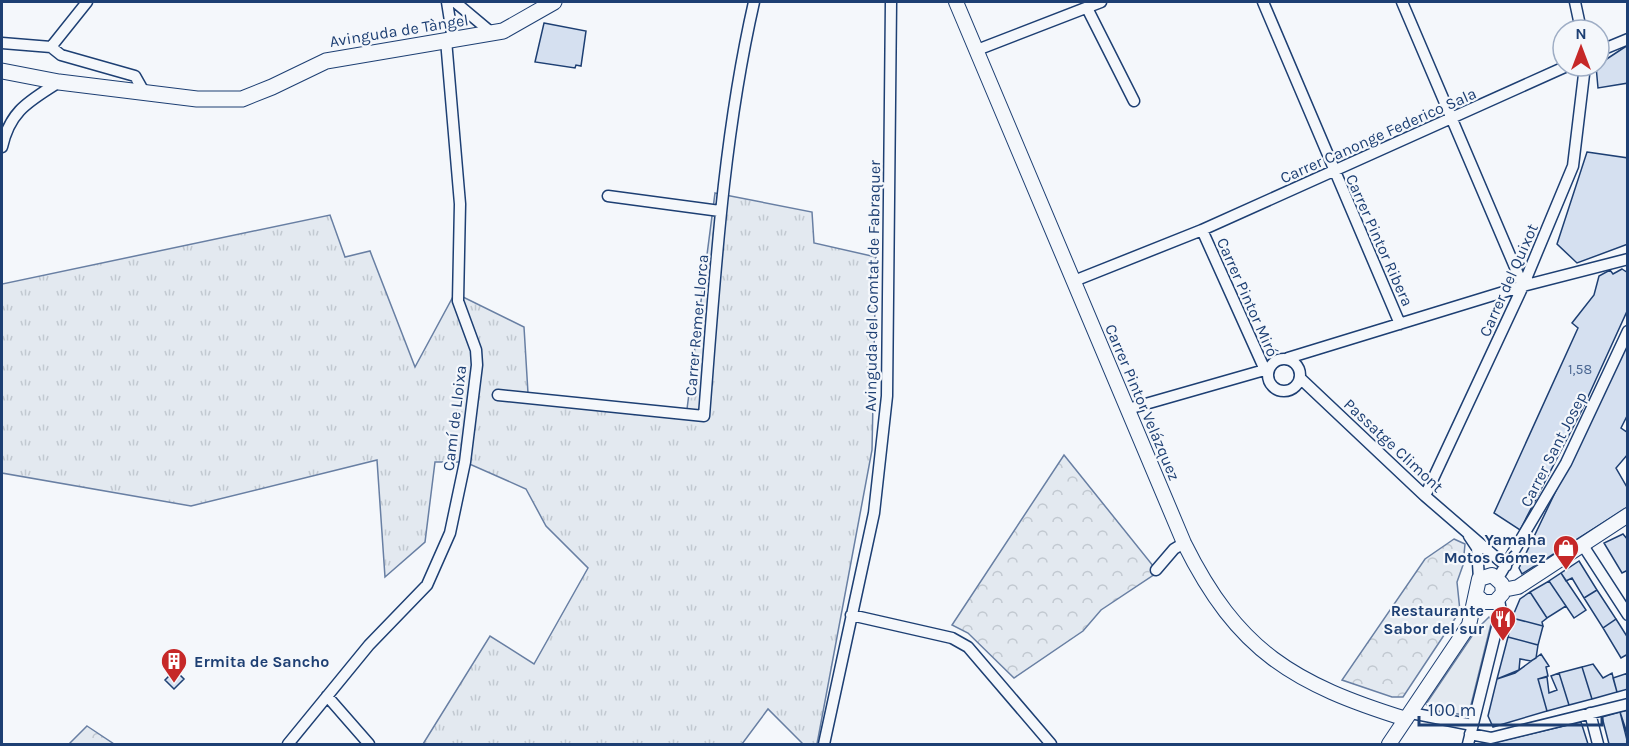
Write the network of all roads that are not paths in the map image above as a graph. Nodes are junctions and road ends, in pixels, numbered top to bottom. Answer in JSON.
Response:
{"nodes":[{"id":1,"x":87,"y":2,"type":"edge"},
{"id":2,"x":447,"y":2,"type":"edge"},
{"id":3,"x":455,"y":2,"type":"edge"},
{"id":4,"x":554,"y":2,"type":"edge"},
{"id":5,"x":754,"y":2,"type":"edge"},
{"id":6,"x":891,"y":2,"type":"edge"},
{"id":7,"x":956,"y":2,"type":"edge"},
{"id":8,"x":1101,"y":2,"type":"edge"},
{"id":9,"x":1263,"y":2,"type":"edge"},
{"id":10,"x":1402,"y":2,"type":"edge"},
{"id":11,"x":1575,"y":2,"type":"edge"},
{"id":12,"x":1087,"y":8,"type":"junction"},
{"id":13,"x":1578,"y":18,"type":"edge"},
{"id":14,"x":492,"y":33,"type":"junction"},
{"id":15,"x":1628,"y":39,"type":"edge"},
{"id":16,"x":450,"y":40,"type":"junction"},
{"id":17,"x":2,"y":43,"type":"edge"},
{"id":18,"x":1611,"y":46,"type":"edge"},
{"id":19,"x":51,"y":47,"type":"junction"},
{"id":20,"x":977,"y":50,"type":"junction"},
{"id":21,"x":2,"y":71,"type":"edge"},
{"id":22,"x":1551,"y":73,"type":"edge"},
{"id":23,"x":1584,"y":78,"type":"edge"},
{"id":24,"x":59,"y":82,"type":"junction"},
{"id":25,"x":144,"y":92,"type":"junction"},
{"id":26,"x":1134,"y":100,"type":"dead end"},
{"id":27,"x":1452,"y":119,"type":"junction"},
{"id":28,"x":3,"y":132,"type":"edge"},
{"id":29,"x":2,"y":147,"type":"edge"},
{"id":30,"x":1333,"y":171,"type":"junction"},
{"id":31,"x":608,"y":196,"type":"dead end"},
{"id":32,"x":720,"y":211,"type":"junction"},
{"id":33,"x":1202,"y":230,"type":"junction"},
{"id":34,"x":1628,"y":260,"type":"edge"},
{"id":35,"x":1074,"y":281,"type":"junction"},
{"id":36,"x":1523,"y":286,"type":"junction"},
{"id":37,"x":1400,"y":324,"type":"junction"},
{"id":38,"x":1628,"y":331,"type":"edge"},
{"id":39,"x":1288,"y":358,"type":"junction"},
{"id":40,"x":1267,"y":369,"type":"junction"},
{"id":41,"x":1300,"y":378,"type":"junction"},
{"id":42,"x":498,"y":395,"type":"dead end"},
{"id":43,"x":1128,"y":409,"type":"junction"},
{"id":44,"x":1425,"y":496,"type":"junction"},
{"id":45,"x":1628,"y":514,"type":"edge"},
{"id":46,"x":1467,"y":533,"type":"junction"},
{"id":47,"x":1184,"y":543,"type":"junction"},
{"id":48,"x":1582,"y":544,"type":"junction"},
{"id":49,"x":1156,"y":570,"type":"dead end"},
{"id":50,"x":1479,"y":579,"type":"junction"},
{"id":51,"x":1499,"y":587,"type":"junction"},
{"id":52,"x":1476,"y":595,"type":"junction"},
{"id":53,"x":851,"y":615,"type":"junction"},
{"id":54,"x":1628,"y":615,"type":"edge"},
{"id":55,"x":1468,"y":625,"type":"junction"},
{"id":56,"x":327,"y":696,"type":"junction"},
{"id":57,"x":1628,"y":704,"type":"edge"},
{"id":58,"x":1590,"y":713,"type":"junction"},
{"id":59,"x":1408,"y":716,"type":"junction"},
{"id":60,"x":1470,"y":735,"type":"edge"},
{"id":61,"x":288,"y":744,"type":"edge"},
{"id":62,"x":369,"y":744,"type":"edge"},
{"id":63,"x":824,"y":744,"type":"edge"},
{"id":64,"x":1051,"y":744,"type":"edge"},
{"id":65,"x":1389,"y":744,"type":"edge"},
{"id":66,"x":1598,"y":744,"type":"edge"}],
"edges":[{"from":1,"to":19,"type":"street"},
{"from":2,"to":16,"type":"street","name":"Camí de Lloixa"},
{"from":3,"to":14,"type":"street"},
{"from":4,"to":14,"type":"main road","name":"Avinguda de Tàngel"},
{"from":5,"to":32,"type":"street","name":"Carrer Remer Llorca"},
{"from":6,"to":53,"type":"street","name":"Avinguda del Comtat de Fabraquer"},
{"from":7,"to":20,"type":"street","name":"Carrer Pintor Velázquez"},
{"from":8,"to":12,"type":"street"},
{"from":9,"to":30,"type":"street","name":"Carrer Pintor Ribera"},
{"from":10,"to":27,"type":"street"},
{"from":11,"to":13,"type":"street"},
{"from":12,"to":20,"type":"street"},
{"from":12,"to":26,"type":"street"},
{"from":14,"to":16,"type":"main road","name":"Avinguda de Tàngel"},
{"from":15,"to":18,"type":"street"},
{"from":16,"to":25,"type":"main road","name":"Avinguda de Tàngel"},
{"from":16,"to":56,"type":"street","name":"Camí de Lloixa"},
{"from":17,"to":19,"type":"street"},
{"from":19,"to":25,"type":"street"},
{"from":20,"to":35,"type":"street","name":"Carrer Pintor Velázquez"},
{"from":21,"to":24,"type":"main road","name":"Avinguda de Tàngel"},
{"from":22,"to":27,"type":"street","name":"Carrer Canonge Federico Sala"},
{"from":23,"to":36,"type":"street","name":"Carrer del Quixot"},
{"from":24,"to":25,"type":"main road","name":"Avinguda de Tàngel"},
{"from":24,"to":28,"type":"street"},
{"from":27,"to":30,"type":"street","name":"Carrer Canonge Federico Sala"},
{"from":27,"to":36,"type":"street"},
{"from":28,"to":29,"type":"street"},
{"from":30,"to":33,"type":"street","name":"Carrer Canonge Federico Sala"},
{"from":30,"to":37,"type":"street","name":"Carrer Pintor Ribera"},
{"from":31,"to":32,"type":"street"},
{"from":32,"to":42,"type":"street","name":"Carrer Remer Llorca"},
{"from":33,"to":35,"type":"street","name":"Carrer Pintor Miró"},
{"from":33,"to":40,"type":"street","name":"Carrer Pintor Miró"},
{"from":34,"to":36,"type":"street"},
{"from":35,"to":43,"type":"street","name":"Carrer Pintor Velázquez"},
{"from":36,"to":37,"type":"street"},
{"from":36,"to":44,"type":"street","name":"Carrer del Quixot"},
{"from":37,"to":39,"type":"street"},
{"from":38,"to":51,"type":"street","name":"Carrer Sant Josep"},
{"from":39,"to":40,"type":"street"},
{"from":39,"to":41,"type":"street"},
{"from":40,"to":41,"type":"street"},
{"from":40,"to":43,"type":"street"},
{"from":41,"to":44,"type":"street","name":"Passatge Climont"},
{"from":43,"to":47,"type":"street","name":"Carrer Pintor Velázquez"},
{"from":44,"to":46,"type":"street","name":"Passatge Climont"},
{"from":45,"to":48,"type":"street"},
{"from":46,"to":50,"type":"street","name":"Passatge Climont"},
{"from":46,"to":51,"type":"street","name":"Passatge Climont"},
{"from":47,"to":49,"type":"street"},
{"from":47,"to":59,"type":"street","name":"Carrer Pintor Velázquez"},
{"from":48,"to":51,"type":"street"},
{"from":48,"to":54,"type":"street"},
{"from":50,"to":51,"type":"street"},
{"from":50,"to":52,"type":"street"},
{"from":51,"to":52,"type":"street"},
{"from":51,"to":55,"type":"street"},
{"from":51,"to":60,"type":"street"},
{"from":52,"to":55,"type":"street"},
{"from":53,"to":63,"type":"street","name":"Avinguda del Comtat de Fabraquer"},
{"from":53,"to":64,"type":"street"},
{"from":55,"to":59,"type":"street"},
{"from":56,"to":61,"type":"street","name":"Camí de Lloixa"},
{"from":56,"to":62,"type":"street"},
{"from":57,"to":58,"type":"street"},
{"from":58,"to":60,"type":"street"},
{"from":58,"to":66,"type":"street"},
{"from":59,"to":60,"type":"street"},
{"from":59,"to":65,"type":"street"}]}
